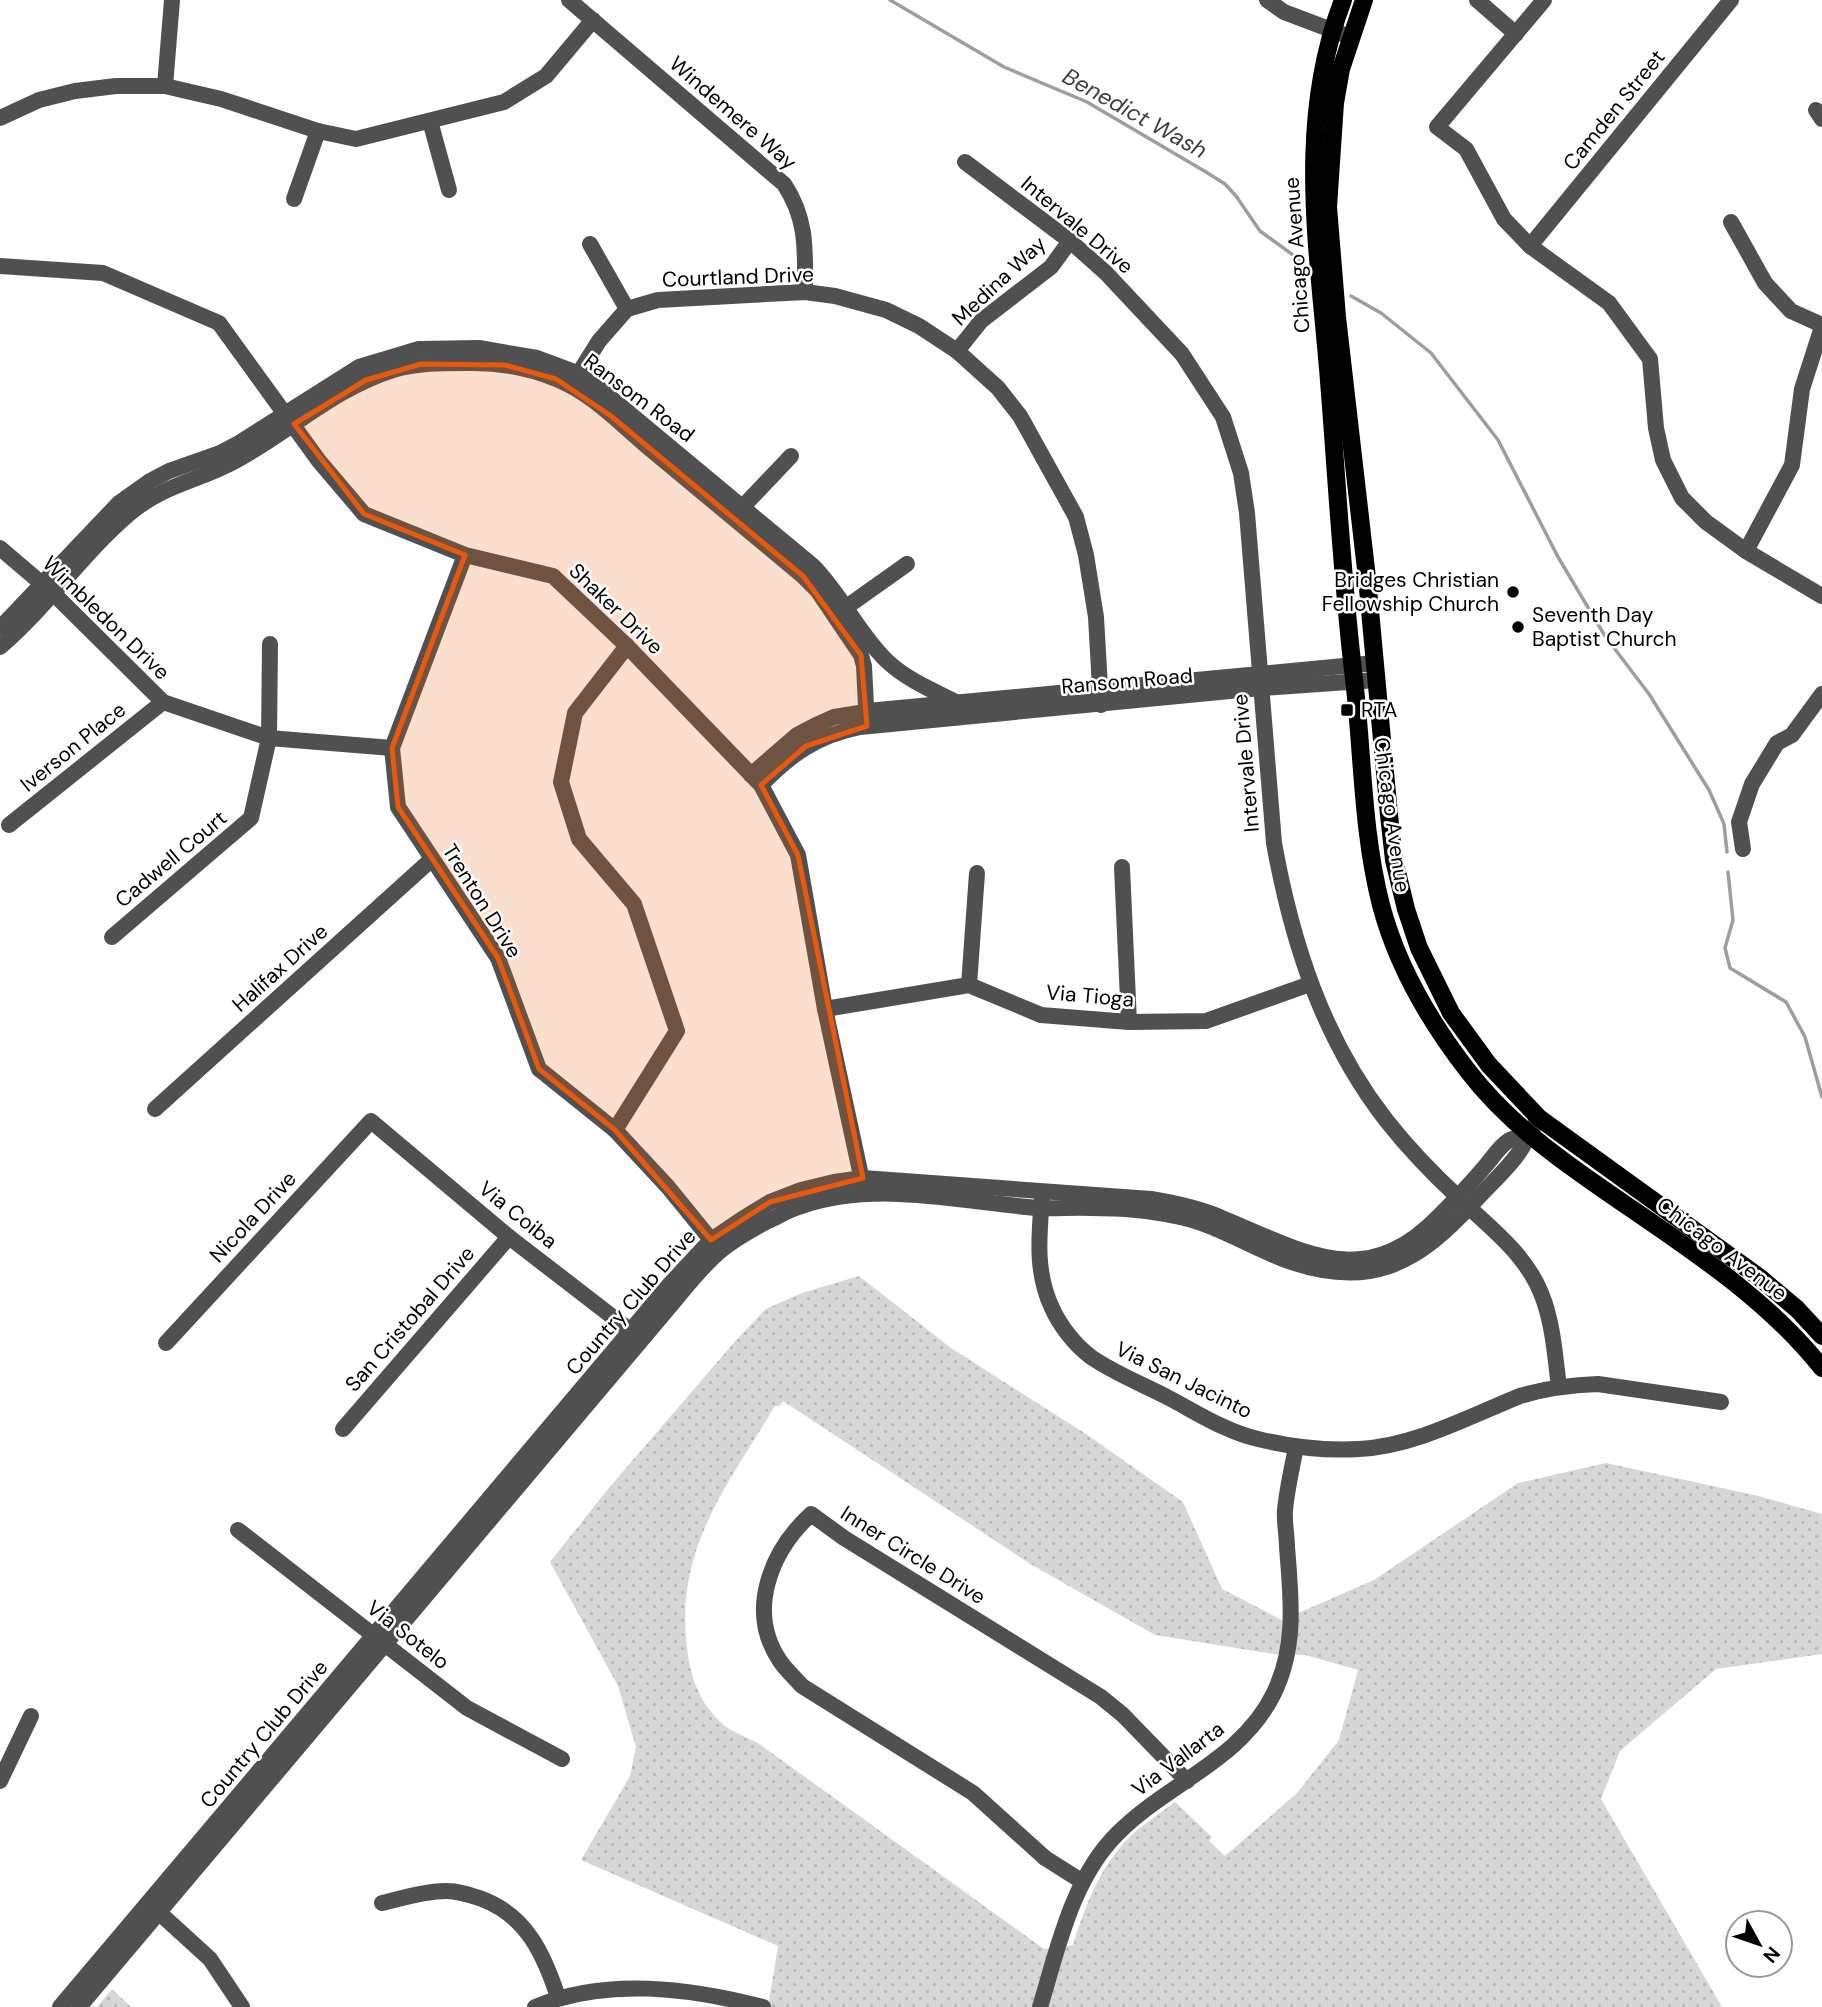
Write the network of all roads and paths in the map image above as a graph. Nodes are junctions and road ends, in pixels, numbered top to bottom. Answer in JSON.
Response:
{"nodes":[{"id":1,"x":172,"y":0,"type":"edge"},
{"id":2,"x":569,"y":0,"type":"edge"},
{"id":3,"x":1267,"y":0,"type":"edge"},
{"id":4,"x":1343,"y":0,"type":"edge"},
{"id":5,"x":1364,"y":0,"type":"edge"},
{"id":6,"x":1477,"y":0,"type":"edge"},
{"id":7,"x":1544,"y":0,"type":"edge"},
{"id":8,"x":1731,"y":0,"type":"edge"},
{"id":9,"x":593,"y":20,"type":"junction"},
{"id":10,"x":1331,"y":31,"type":"junction"},
{"id":11,"x":1516,"y":34,"type":"junction"},
{"id":12,"x":1350,"y":37,"type":"junction"},
{"id":13,"x":165,"y":86,"type":"junction"},
{"id":14,"x":0,"y":118,"type":"edge"},
{"id":15,"x":430,"y":121,"type":"junction"},
{"id":16,"x":318,"y":131,"type":"junction"},
{"id":17,"x":965,"y":162,"type":"dead end"},
{"id":18,"x":449,"y":190,"type":"dead end"},
{"id":19,"x":294,"y":199,"type":"dead end"},
{"id":20,"x":1731,"y":222,"type":"dead end"},
{"id":21,"x":1070,"y":241,"type":"junction"},
{"id":22,"x":590,"y":244,"type":"dead end"},
{"id":23,"x":1530,"y":246,"type":"junction"},
{"id":24,"x":0,"y":266,"type":"edge"},
{"id":25,"x":806,"y":292,"type":"junction"},
{"id":26,"x":627,"y":309,"type":"junction"},
{"id":27,"x":1822,"y":326,"type":"edge"},
{"id":28,"x":957,"y":351,"type":"junction"},
{"id":29,"x":575,"y":380,"type":"junction"},
{"id":30,"x":290,"y":419,"type":"junction"},
{"id":31,"x":791,"y":456,"type":"dead end"},
{"id":32,"x":737,"y":512,"type":"junction"},
{"id":33,"x":0,"y":548,"type":"edge"},
{"id":34,"x":1746,"y":551,"type":"junction"},
{"id":35,"x":465,"y":555,"type":"junction"},
{"id":36,"x":907,"y":564,"type":"dead end"},
{"id":37,"x":41,"y":583,"type":"junction"},
{"id":38,"x":54,"y":594,"type":"junction"},
{"id":39,"x":1822,"y":596,"type":"edge"},
{"id":40,"x":840,"y":611,"type":"junction"},
{"id":41,"x":0,"y":628,"type":"edge"},
{"id":42,"x":270,"y":644,"type":"dead end"},
{"id":43,"x":627,"y":646,"type":"junction"},
{"id":44,"x":0,"y":648,"type":"edge"},
{"id":45,"x":1376,"y":672,"type":"junction"},
{"id":46,"x":1353,"y":673,"type":"junction"},
{"id":47,"x":908,"y":677,"type":"junction"},
{"id":48,"x":1260,"y":680,"type":"junction"},
{"id":49,"x":1822,"y":694,"type":"edge"},
{"id":50,"x":1100,"y":697,"type":"junction"},
{"id":51,"x":163,"y":702,"type":"junction"},
{"id":52,"x":958,"y":703,"type":"junction"},
{"id":53,"x":881,"y":717,"type":"junction"},
{"id":54,"x":269,"y":738,"type":"junction"},
{"id":55,"x":392,"y":748,"type":"junction"},
{"id":56,"x":756,"y":780,"type":"junction"},
{"id":57,"x":9,"y":825,"type":"dead end"},
{"id":58,"x":1743,"y":849,"type":"dead end"},
{"id":59,"x":432,"y":859,"type":"junction"},
{"id":60,"x":1122,"y":867,"type":"dead end"},
{"id":61,"x":977,"y":873,"type":"dead end"},
{"id":62,"x":112,"y":937,"type":"dead end"},
{"id":63,"x":1310,"y":984,"type":"junction"},
{"id":64,"x":969,"y":985,"type":"junction"},
{"id":65,"x":824,"y":1009,"type":"junction"},
{"id":66,"x":1129,"y":1022,"type":"junction"},
{"id":67,"x":155,"y":1109,"type":"dead end"},
{"id":68,"x":1539,"y":1118,"type":"junction"},
{"id":69,"x":371,"y":1121,"type":"joint"},
{"id":70,"x":615,"y":1130,"type":"junction"},
{"id":71,"x":1529,"y":1134,"type":"junction"},
{"id":72,"x":863,"y":1178,"type":"junction"},
{"id":73,"x":864,"y":1195,"type":"junction"},
{"id":74,"x":1041,"y":1200,"type":"junction"},
{"id":75,"x":1463,"y":1202,"type":"junction"},
{"id":76,"x":509,"y":1237,"type":"junction"},
{"id":77,"x":716,"y":1245,"type":"junction"},
{"id":78,"x":637,"y":1335,"type":"junction"},
{"id":79,"x":1822,"y":1336,"type":"edge"},
{"id":80,"x":166,"y":1343,"type":"dead end"},
{"id":81,"x":1822,"y":1368,"type":"edge"},
{"id":82,"x":1559,"y":1387,"type":"junction"},
{"id":83,"x":1721,"y":1402,"type":"dead end"},
{"id":84,"x":343,"y":1430,"type":"dead end"},
{"id":85,"x":1296,"y":1447,"type":"junction"},
{"id":86,"x":238,"y":1530,"type":"dead end"},
{"id":87,"x":380,"y":1640,"type":"junction"},
{"id":88,"x":31,"y":1716,"type":"dead end"},
{"id":89,"x":562,"y":1759,"type":"dead end"},
{"id":90,"x":0,"y":1781,"type":"edge"},
{"id":91,"x":1187,"y":1781,"type":"junction"},
{"id":92,"x":1083,"y":1882,"type":"junction"},
{"id":93,"x":383,"y":1903,"type":"dead end"},
{"id":94,"x":154,"y":1908,"type":"junction"},
{"id":95,"x":558,"y":1997,"type":"junction"},
{"id":96,"x":60,"y":2007,"type":"edge"},
{"id":97,"x":79,"y":2007,"type":"edge"},
{"id":98,"x":242,"y":2007,"type":"edge"},
{"id":99,"x":535,"y":2007,"type":"edge"},
{"id":100,"x":763,"y":2007,"type":"edge"},
{"id":101,"x":1040,"y":2007,"type":"edge"}],
"edges":[{"from":1,"to":13,"type":"street"},
{"from":2,"to":9,"type":"street","name":"Windemere Way"},
{"from":3,"to":10,"type":"street"},
{"from":4,"to":10,"type":"main road","name":"Chicago Avenue"},
{"from":5,"to":12,"type":"main road","name":"Chicago Avenue"},
{"from":6,"to":11,"type":"street"},
{"from":7,"to":11,"type":"street"},
{"from":8,"to":23,"type":"street","name":"Camden Street"},
{"from":9,"to":15,"type":"street"},
{"from":9,"to":25,"type":"street","name":"Windemere Way"},
{"from":10,"to":12,"type":"street"},
{"from":10,"to":46,"type":"main road","name":"Chicago Avenue"},
{"from":11,"to":23,"type":"street"},
{"from":12,"to":45,"type":"main road","name":"Chicago Avenue"},
{"from":13,"to":14,"type":"street"},
{"from":13,"to":16,"type":"street"},
{"from":15,"to":16,"type":"street"},
{"from":15,"to":18,"type":"street"},
{"from":16,"to":19,"type":"street"},
{"from":17,"to":21,"type":"street","name":"Intervale Drive"},
{"from":20,"to":27,"type":"street"},
{"from":21,"to":28,"type":"street","name":"Medina Way"},
{"from":21,"to":48,"type":"street","name":"Intervale Drive"},
{"from":22,"to":26,"type":"street"},
{"from":23,"to":34,"type":"street"},
{"from":24,"to":30,"type":"street","name":"Shaker Drive"},
{"from":25,"to":26,"type":"street","name":"Courtland Drive"},
{"from":25,"to":28,"type":"street","name":"Courtland Drive"},
{"from":26,"to":29,"type":"street"},
{"from":27,"to":34,"type":"street"},
{"from":28,"to":50,"type":"street","name":"Courtland Drive"},
{"from":29,"to":30,"type":"street","name":"Ransom Road"},
{"from":29,"to":32,"type":"street","name":"Ransom Road"},
{"from":30,"to":35,"type":"street","name":"Shaker Drive"},
{"from":30,"to":37,"type":"street","name":"Ransom Road"},
{"from":30,"to":38,"type":"street","name":"Ransom Road"},
{"from":31,"to":32,"type":"street"},
{"from":32,"to":40,"type":"street","name":"Ransom Road"},
{"from":33,"to":37,"type":"street","name":"Wimbledon Drive"},
{"from":34,"to":39,"type":"street"},
{"from":35,"to":43,"type":"street","name":"Shaker Drive"},
{"from":35,"to":55,"type":"street","name":"Trenton Drive"},
{"from":36,"to":40,"type":"street"},
{"from":37,"to":38,"type":"street","name":"Wimbledon Drive"},
{"from":37,"to":41,"type":"street","name":"Ransom Road"},
{"from":38,"to":44,"type":"street","name":"Ransom Road"},
{"from":38,"to":51,"type":"street","name":"Wimbledon Drive"},
{"from":40,"to":47,"type":"street","name":"Ransom Road"},
{"from":40,"to":53,"type":"street","name":"Ransom Road"},
{"from":42,"to":54,"type":"street","name":"Cadwell Court"},
{"from":43,"to":56,"type":"street","name":"Shaker Drive"},
{"from":43,"to":70,"type":"street"},
{"from":45,"to":46,"type":"street","name":"Ransom Road"},
{"from":45,"to":68,"type":"main road","name":"Chicago Avenue"},
{"from":46,"to":48,"type":"street","name":"Ransom Road"},
{"from":46,"to":71,"type":"main road","name":"Chicago Avenue"},
{"from":47,"to":52,"type":"street","name":"Ransom Road"},
{"from":47,"to":53,"type":"street"},
{"from":48,"to":50,"type":"street","name":"Ransom Road"},
{"from":48,"to":63,"type":"street","name":"Intervale Drive"},
{"from":49,"to":58,"type":"street"},
{"from":50,"to":52,"type":"street","name":"Ransom Road"},
{"from":50,"to":53,"type":"street","name":"Ransom Road"},
{"from":51,"to":54,"type":"street","name":"Wimbledon Drive"},
{"from":51,"to":57,"type":"street","name":"Iverson Place"},
{"from":52,"to":53,"type":"street","name":"Ransom Road"},
{"from":53,"to":56,"type":"street"},
{"from":54,"to":55,"type":"street","name":"Wimbledon Drive"},
{"from":54,"to":62,"type":"street","name":"Cadwell Court"},
{"from":55,"to":59,"type":"street","name":"Trenton Drive"},
{"from":56,"to":65,"type":"street","name":"Shaker Drive"},
{"from":59,"to":67,"type":"street","name":"Halifax Drive"},
{"from":59,"to":70,"type":"street","name":"Trenton Drive"},
{"from":60,"to":66,"type":"street"},
{"from":61,"to":64,"type":"street"},
{"from":63,"to":66,"type":"street","name":"Via Tioga"},
{"from":63,"to":75,"type":"street","name":"Intervale Drive"},
{"from":64,"to":65,"type":"street"},
{"from":64,"to":66,"type":"street","name":"Via Tioga"},
{"from":65,"to":72,"type":"street","name":"Shaker Drive"},
{"from":68,"to":71,"type":"street","name":"Country Club Drive"},
{"from":68,"to":79,"type":"main road","name":"Chicago Avenue"},
{"from":69,"to":76,"type":"street","name":"Via Coiba"},
{"from":69,"to":80,"type":"street","name":"Nicola Drive"},
{"from":70,"to":77,"type":"street","name":"Trenton Drive"},
{"from":71,"to":75,"type":"street","name":"Country Club Drive"},
{"from":71,"to":81,"type":"main road","name":"Chicago Avenue"},
{"from":72,"to":73,"type":"street","name":"Shaker Drive"},
{"from":72,"to":74,"type":"street","name":"Country Club Drive"},
{"from":72,"to":77,"type":"street","name":"Country Club Drive"},
{"from":73,"to":74,"type":"street","name":"Country Club Drive"},
{"from":73,"to":77,"type":"street","name":"Country Club Drive"},
{"from":74,"to":75,"type":"street","name":"Country Club Drive"},
{"from":74,"to":85,"type":"street","name":"Via San Jacinto"},
{"from":75,"to":82,"type":"street","name":"Intervale Drive"},
{"from":76,"to":78,"type":"street","name":"Via Coiba"},
{"from":76,"to":84,"type":"street","name":"San Cristobal Drive"},
{"from":77,"to":78,"type":"street","name":"Country Club Drive"},
{"from":78,"to":87,"type":"street","name":"Country Club Drive"},
{"from":82,"to":83,"type":"street","name":"Via San Jacinto"},
{"from":82,"to":85,"type":"street","name":"Via San Jacinto"},
{"from":85,"to":91,"type":"street","name":"Via Vallarta"},
{"from":86,"to":87,"type":"street","name":"Via Sotelo"},
{"from":87,"to":89,"type":"street","name":"Via Sotelo"},
{"from":87,"to":94,"type":"street","name":"Country Club Drive"},
{"from":88,"to":90,"type":"street"},
{"from":91,"to":92,"type":"street","name":"Via Vallarta"},
{"from":91,"to":92,"type":"street","name":"Inner Circle Drive"},
{"from":92,"to":101,"type":"street","name":"Via Vallarta"},
{"from":93,"to":95,"type":"street"},
{"from":94,"to":96,"type":"street","name":"Country Club Drive"},
{"from":94,"to":97,"type":"street","name":"Country Club Drive"},
{"from":94,"to":98,"type":"street"},
{"from":95,"to":99,"type":"street"},
{"from":95,"to":100,"type":"street"}]}
